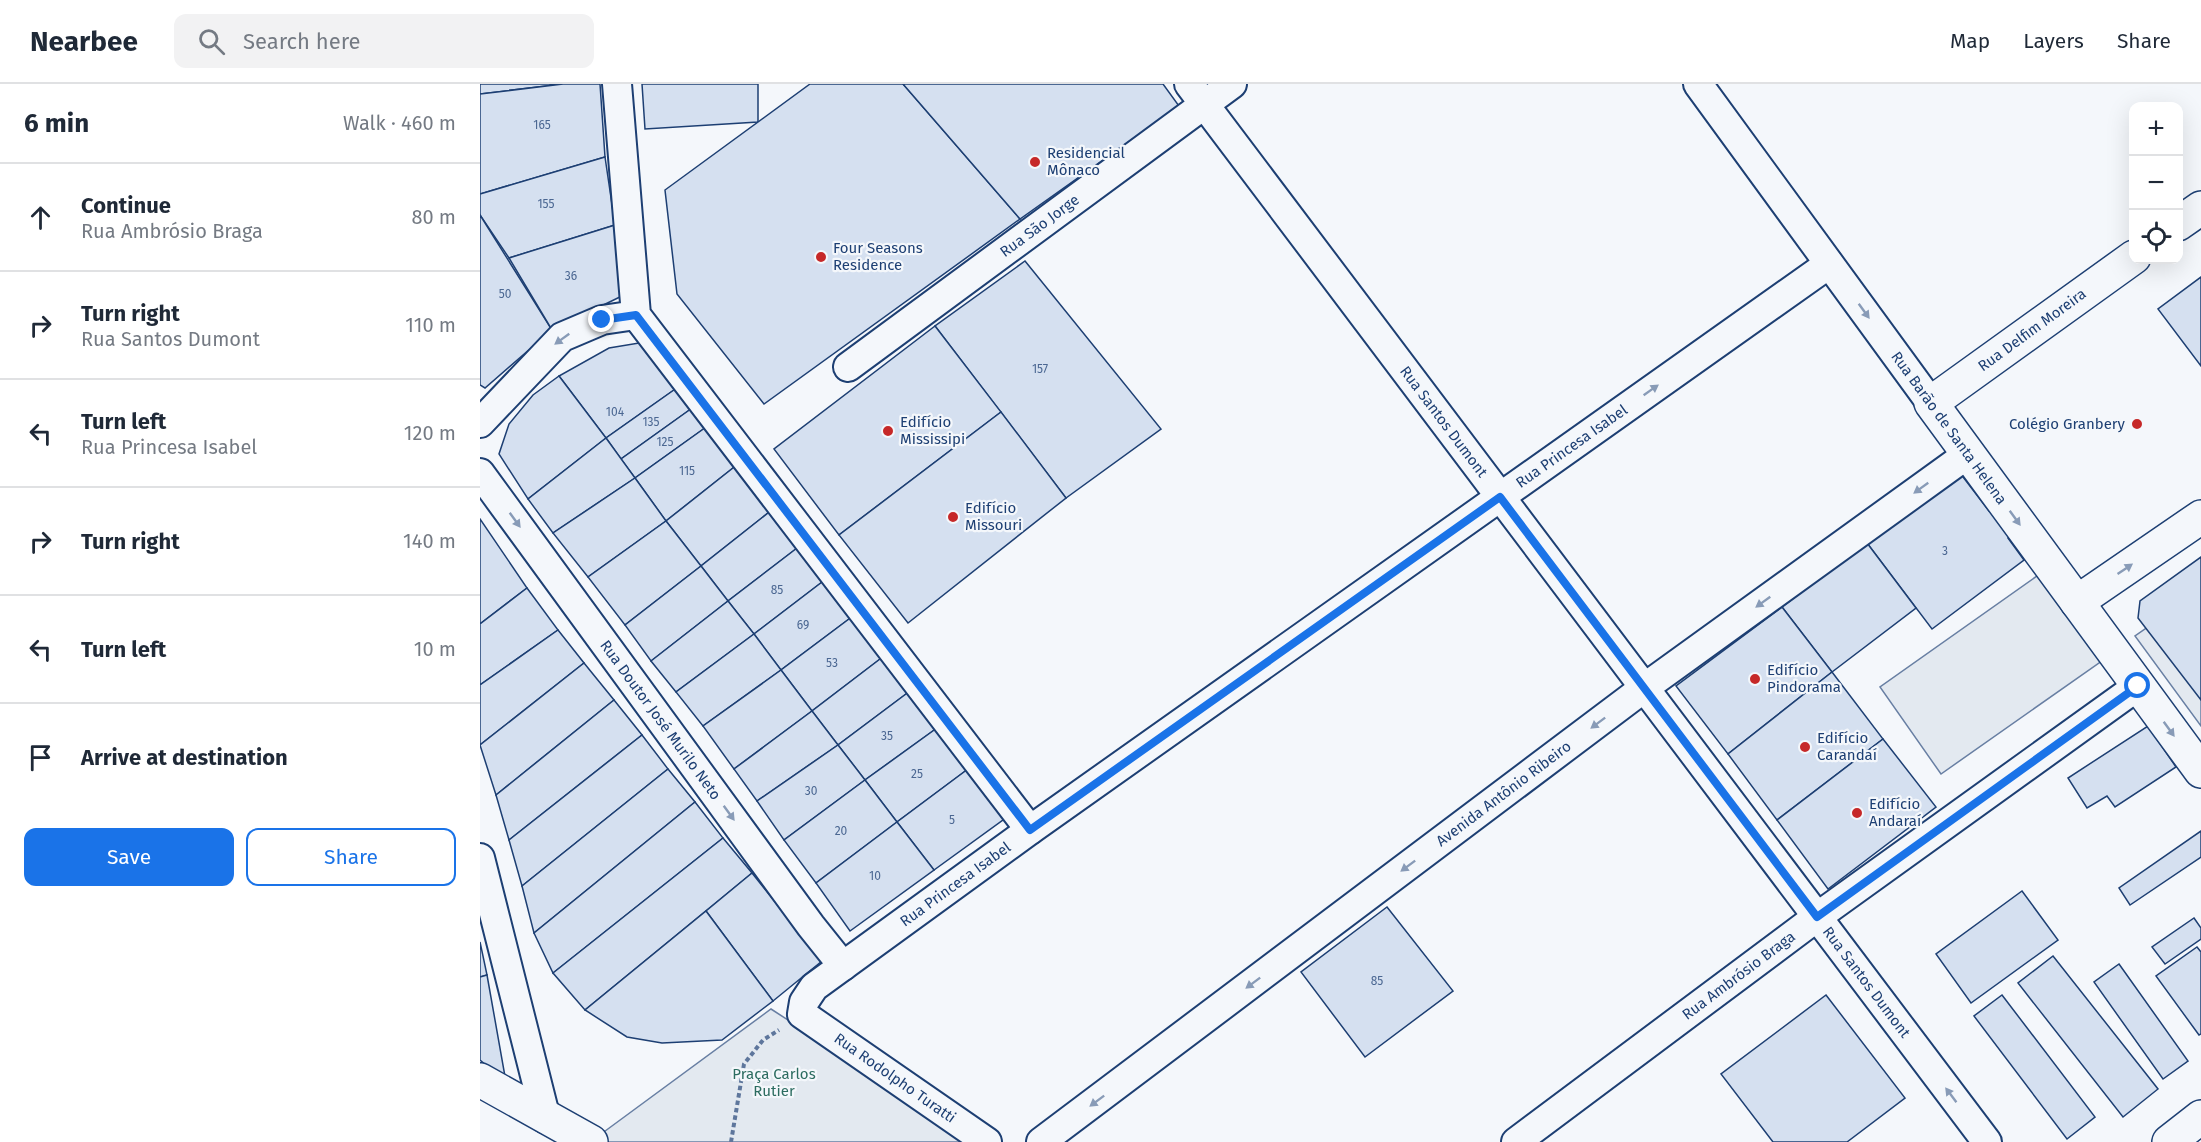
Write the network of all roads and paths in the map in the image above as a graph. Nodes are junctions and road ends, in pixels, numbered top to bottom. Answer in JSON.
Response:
{"nodes":[{"id":1,"x":617,"y":84,"type":"edge"},
{"id":2,"x":1232,"y":84,"type":"edge"},
{"id":3,"x":1698,"y":84,"type":"edge"},
{"id":4,"x":1197,"y":95,"type":"edge"},
{"id":5,"x":2201,"y":208,"type":"edge"},
{"id":6,"x":2183,"y":221,"type":"edge"},
{"id":7,"x":2129,"y":260,"type":"edge"},
{"id":8,"x":1829,"y":264,"type":"junction"},
{"id":9,"x":636,"y":315,"type":"junction"},
{"id":10,"x":848,"y":367,"type":"dead end"},
{"id":11,"x":1931,"y":403,"type":"junction"},
{"id":12,"x":480,"y":423,"type":"edge"},
{"id":13,"x":1968,"y":454,"type":"junction"},
{"id":14,"x":480,"y":473,"type":"edge"},
{"id":15,"x":1500,"y":497,"type":"junction"},
{"id":16,"x":2201,"y":517,"type":"edge"},
{"id":17,"x":2077,"y":602,"type":"junction"},
{"id":18,"x":2138,"y":686,"type":"junction"},
{"id":19,"x":1644,"y":688,"type":"junction"},
{"id":20,"x":2201,"y":771,"type":"edge"},
{"id":21,"x":1030,"y":830,"type":"junction"},
{"id":22,"x":480,"y":858,"type":"edge"},
{"id":23,"x":1817,"y":917,"type":"junction"},
{"id":24,"x":843,"y":966,"type":"junction"},
{"id":25,"x":802,"y":1014,"type":"junction"},
{"id":26,"x":480,"y":1080,"type":"edge"},
{"id":27,"x":2201,"y":1117,"type":"edge"},
{"id":28,"x":546,"y":1119,"type":"junction"},
{"id":29,"x":591,"y":1142,"type":"edge"},
{"id":30,"x":731,"y":1142,"type":"edge"},
{"id":31,"x":987,"y":1142,"type":"edge"},
{"id":32,"x":1042,"y":1142,"type":"edge"},
{"id":33,"x":1516,"y":1142,"type":"edge"},
{"id":34,"x":1987,"y":1142,"type":"edge"},
{"id":35,"x":2169,"y":1142,"type":"edge"}],
"edges":[{"from":1,"to":9,"type":"street"},
{"from":2,"to":4,"type":"street","name":"Rua São Jorge"},
{"from":3,"to":8,"type":"street","name":"Rua Barão de Santa Helena"},
{"from":4,"to":10,"type":"street","name":"Rua São Jorge"},
{"from":4,"to":15,"type":"street","name":"Rua Santos Dumont"},
{"from":5,"to":6,"type":"street"},
{"from":7,"to":11,"type":"street","name":"Rua Delfim Moreira"},
{"from":8,"to":11,"type":"street","name":"Rua Barão de Santa Helena","one_way":true},
{"from":15,"to":8,"type":"street","name":"Rua Princesa Isabel","one_way":true},
{"from":9,"to":12,"type":"street","one_way":true},
{"from":9,"to":21,"type":"street"},
{"from":11,"to":13,"type":"street","name":"Rua Barão de Santa Helena"},
{"from":13,"to":17,"type":"street","name":"Rua Barão de Santa Helena","one_way":true},
{"from":13,"to":19,"type":"street","name":"Avenida Antônio Ribeiro","one_way":true},
{"from":14,"to":24,"type":"street","name":"Rua Doutor José Murilo Neto","one_way":true},
{"from":15,"to":19,"type":"street","name":"Rua Santos Dumont"},
{"from":15,"to":21,"type":"street","name":"Rua Princesa Isabel"},
{"from":17,"to":16,"type":"street","one_way":true},
{"from":17,"to":18,"type":"street","name":"Rua Barão de Santa Helena"},
{"from":18,"to":20,"type":"street","name":"Rua Barão de Santa Helena","one_way":true},
{"from":18,"to":23,"type":"street","name":"Rua Ambrósio Braga"},
{"from":19,"to":23,"type":"street","name":"Rua Santos Dumont"},
{"from":19,"to":32,"type":"street","name":"Avenida Antônio Ribeiro","one_way":true},
{"from":21,"to":24,"type":"street","name":"Rua Princesa Isabel"},
{"from":22,"to":28,"type":"street"},
{"from":23,"to":33,"type":"street","name":"Rua Ambrósio Braga"},
{"from":34,"to":23,"type":"street","name":"Rua Santos Dumont","one_way":true},
{"from":24,"to":25,"type":"street","name":"Rua Princesa Isabel"},
{"from":25,"to":30,"type":"path"},
{"from":25,"to":31,"type":"street","name":"Rua Rodolpho Turatti"},
{"from":26,"to":28,"type":"street"},
{"from":27,"to":35,"type":"street"},
{"from":28,"to":29,"type":"street"}]}
